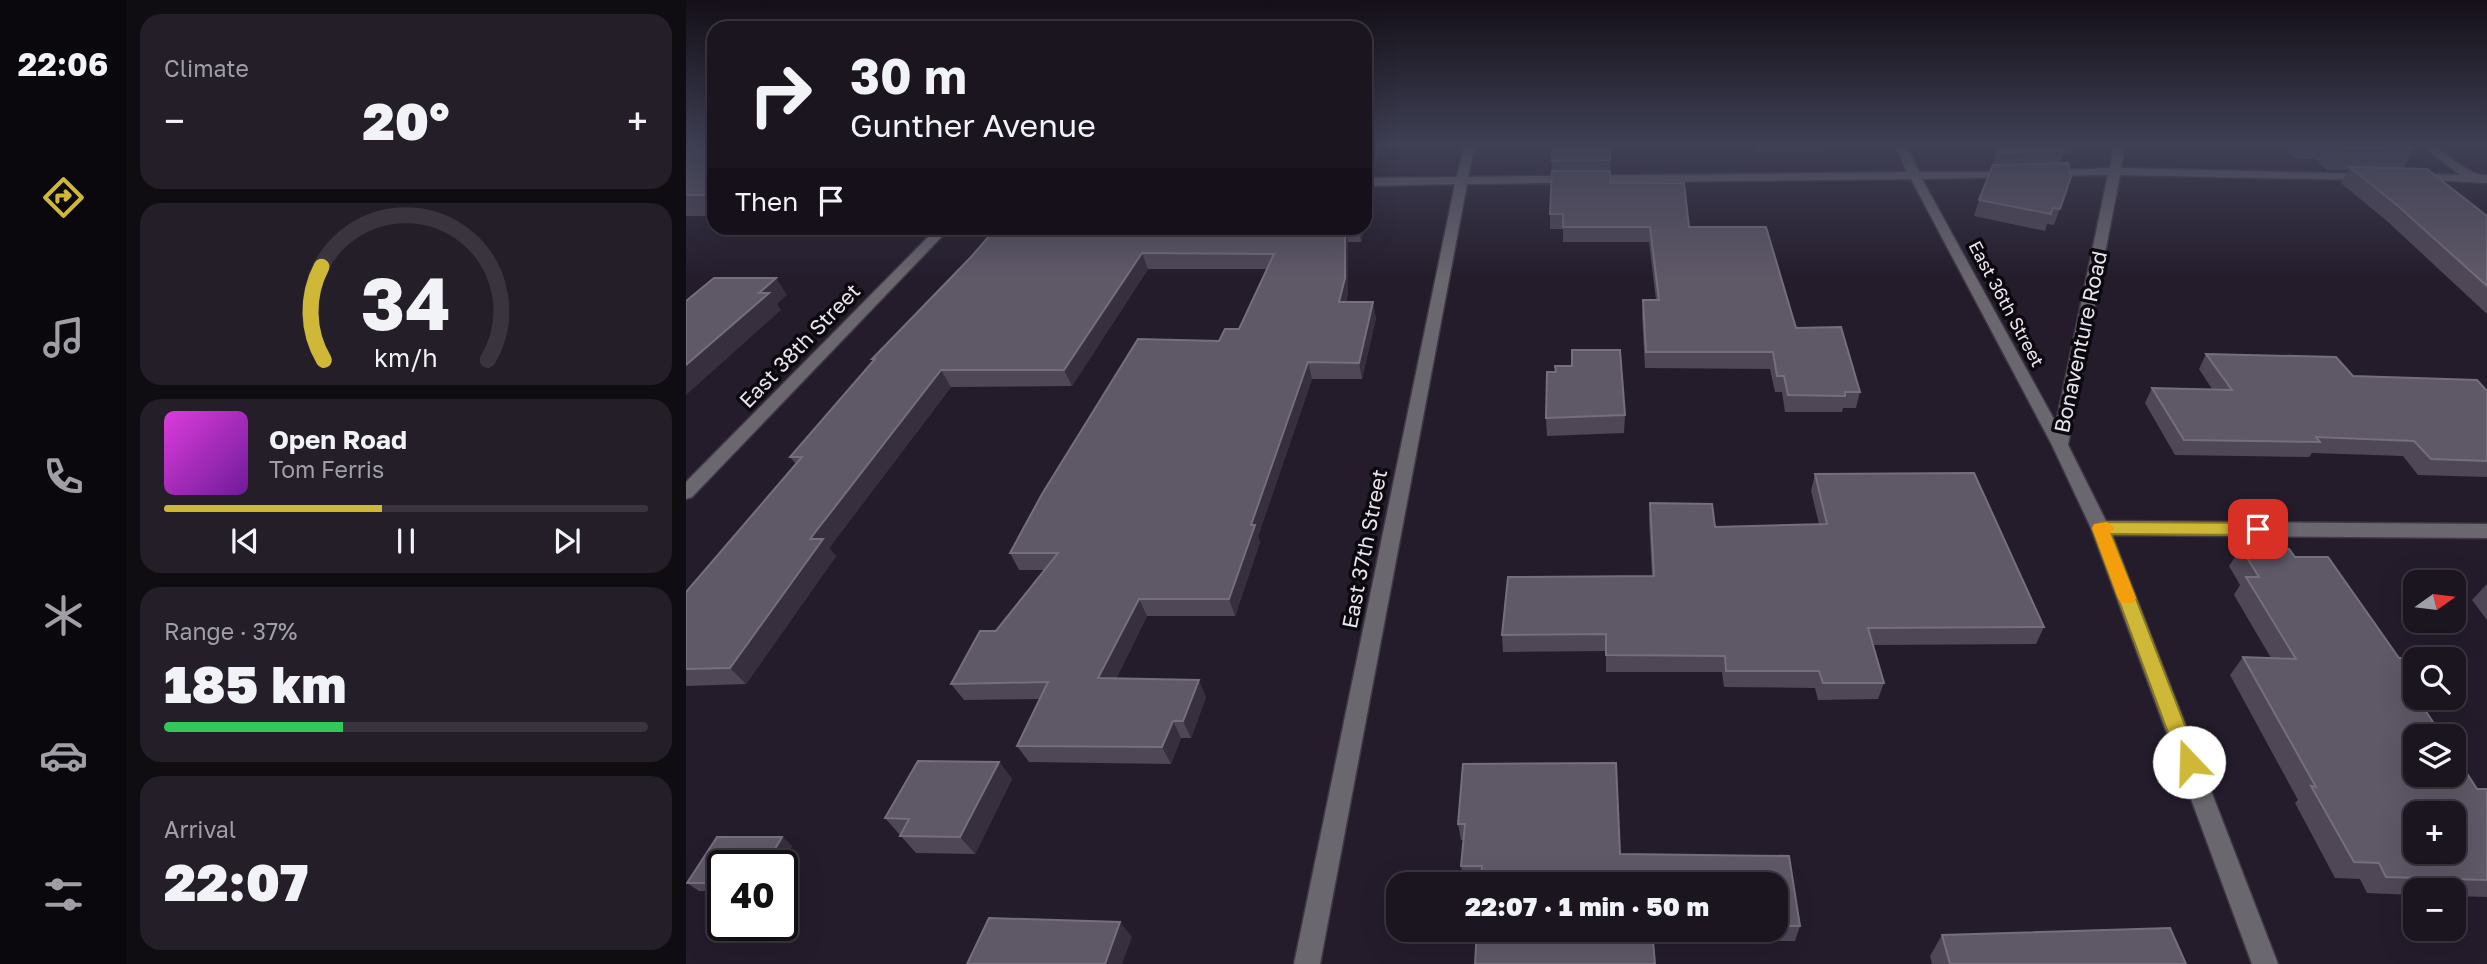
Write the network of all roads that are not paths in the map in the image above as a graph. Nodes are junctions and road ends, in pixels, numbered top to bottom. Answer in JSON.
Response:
{"nodes":[{"id":1,"x":1459,"y":189,"type":"edge"},
{"id":2,"x":1922,"y":189,"type":"edge"},
{"id":3,"x":2111,"y":189,"type":"edge"},
{"id":4,"x":937,"y":235,"type":"edge"},
{"id":5,"x":2060,"y":445,"type":"junction"},
{"id":6,"x":686,"y":493,"type":"edge"},
{"id":7,"x":2100,"y":528,"type":"junction"},
{"id":8,"x":2487,"y":531,"type":"edge"},
{"id":9,"x":1307,"y":964,"type":"edge"},
{"id":10,"x":2265,"y":964,"type":"edge"}],
"edges":[{"from":1,"to":9,"type":"street","name":"East 37th Street"},
{"from":2,"to":5,"type":"street","name":"East 36th Street"},
{"from":3,"to":5,"type":"street","name":"Bonaventure Road"},
{"from":4,"to":6,"type":"street","name":"East 38th Street"},
{"from":5,"to":7,"type":"street","name":"Bonaventure Road"},
{"from":7,"to":8,"type":"street"},
{"from":7,"to":10,"type":"street","name":"Bonaventure Road"}]}
